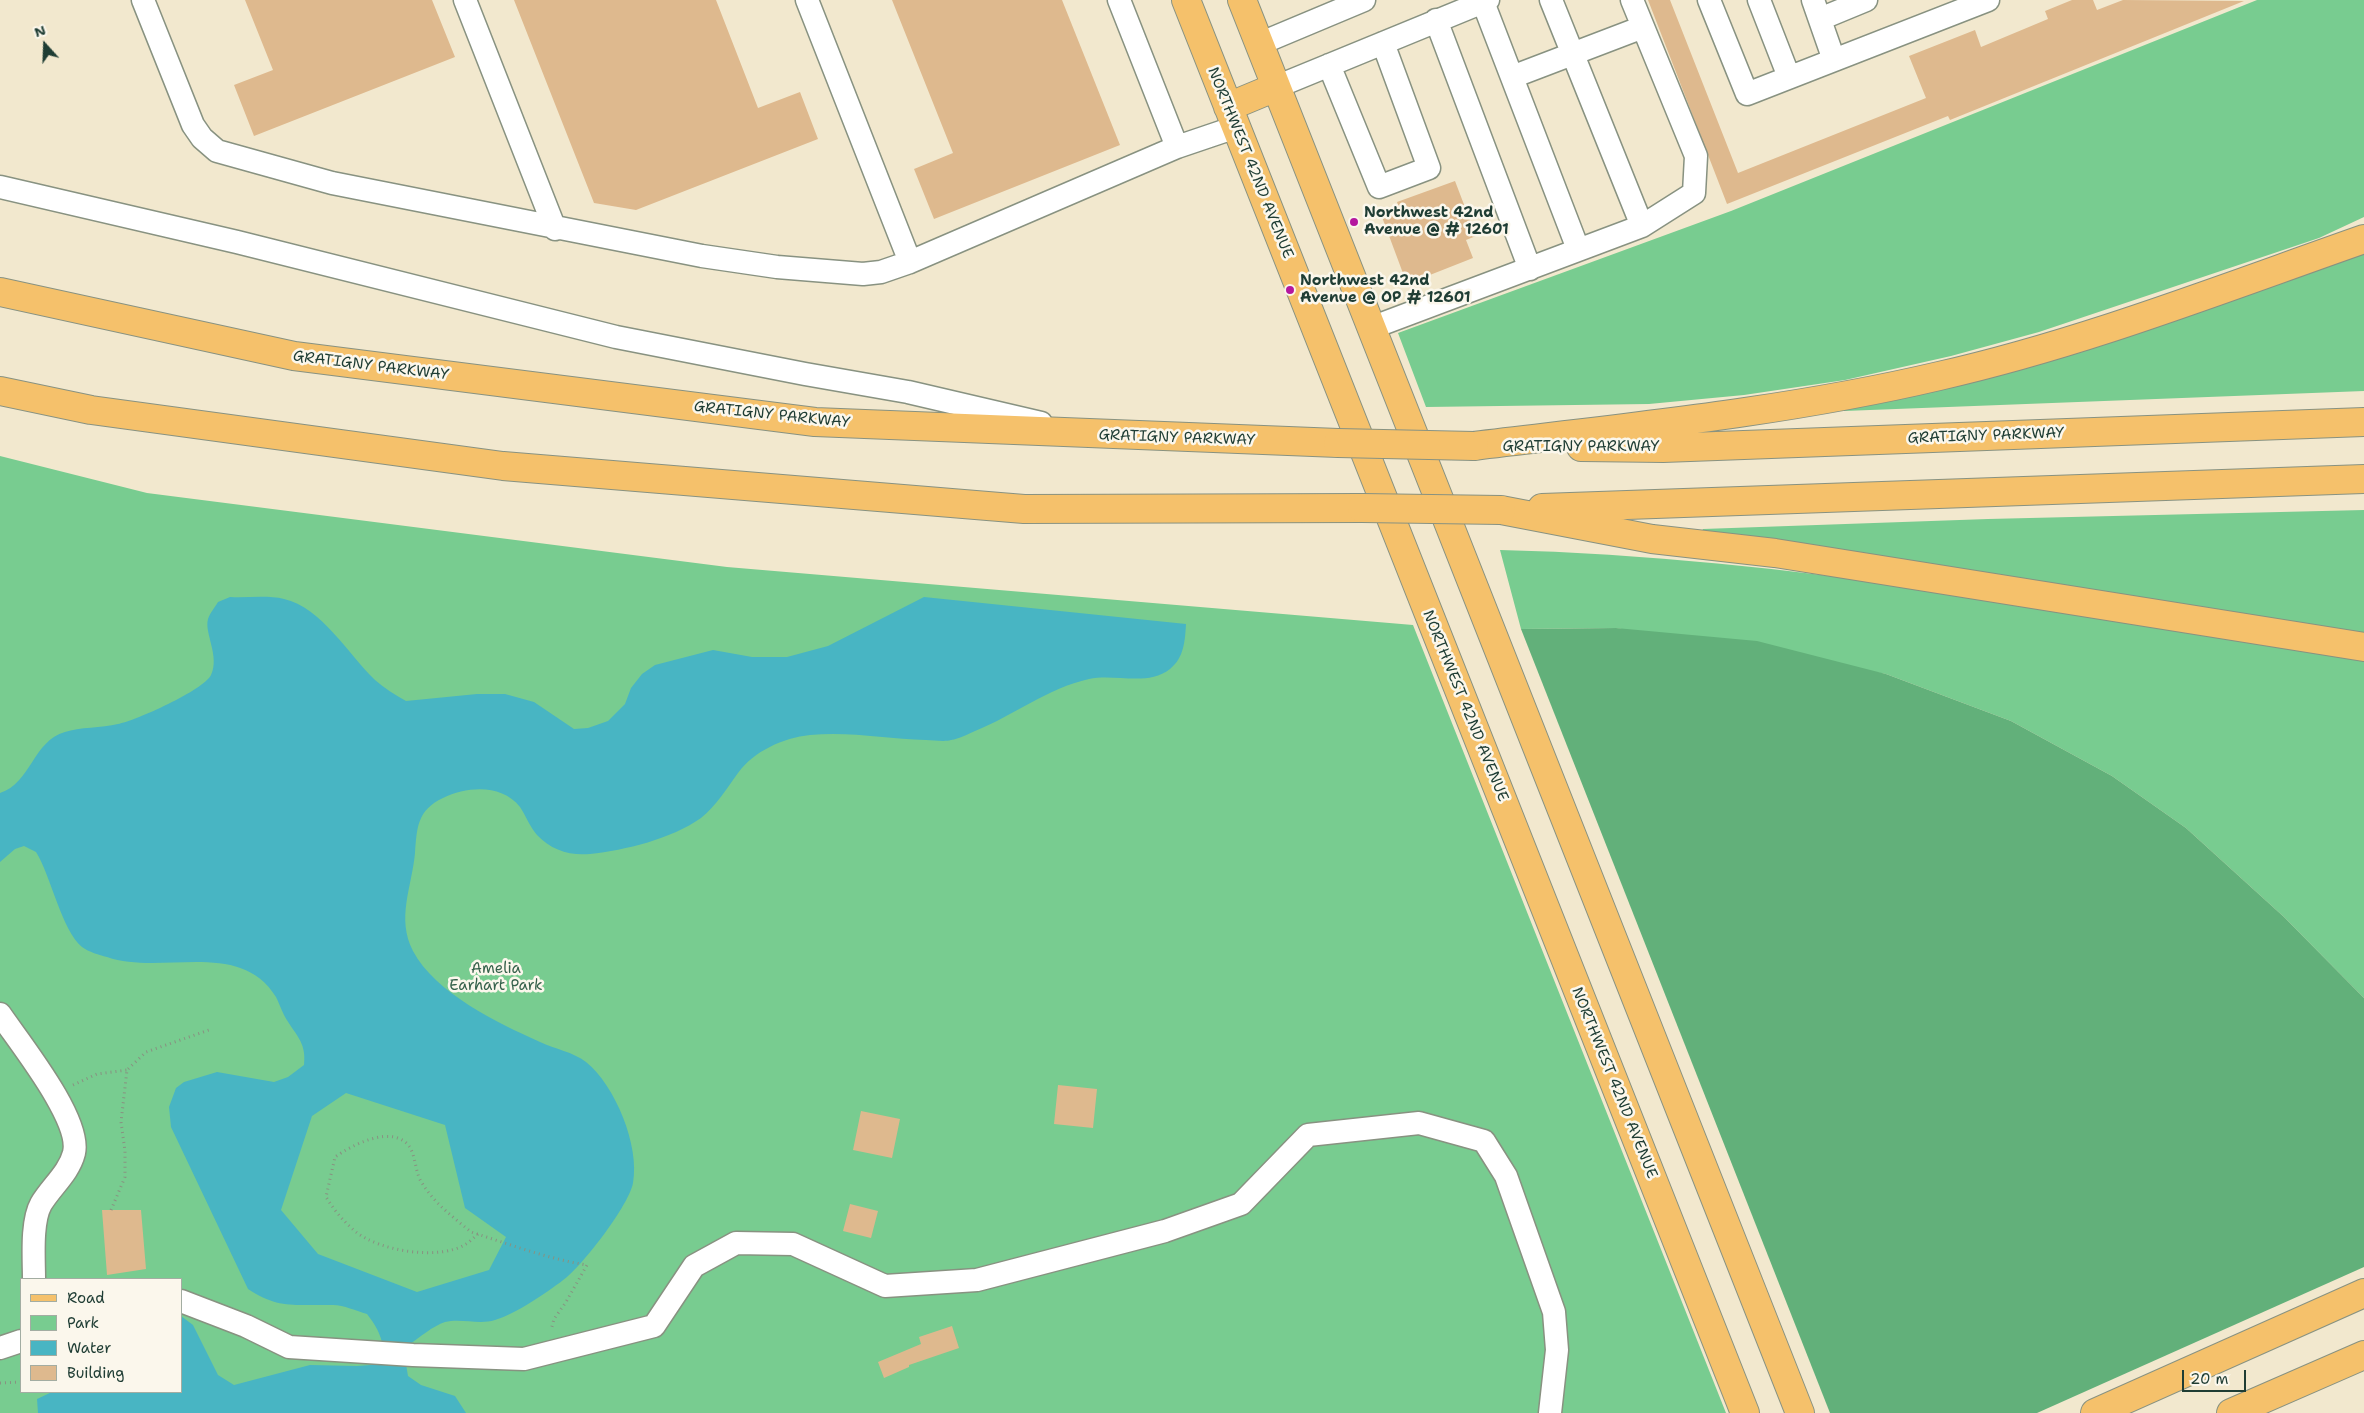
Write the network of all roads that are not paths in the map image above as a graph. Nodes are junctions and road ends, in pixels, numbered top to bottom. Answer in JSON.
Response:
{"nodes":[{"id":1,"x":143,"y":0,"type":"edge"},
{"id":2,"x":465,"y":0,"type":"edge"},
{"id":3,"x":806,"y":0,"type":"edge"},
{"id":4,"x":1119,"y":0,"type":"edge"},
{"id":5,"x":1186,"y":0,"type":"edge"},
{"id":6,"x":1242,"y":0,"type":"edge"},
{"id":7,"x":1364,"y":0,"type":"edge"},
{"id":8,"x":1551,"y":0,"type":"edge"},
{"id":9,"x":1632,"y":0,"type":"edge"},
{"id":10,"x":1709,"y":0,"type":"edge"},
{"id":11,"x":1759,"y":0,"type":"edge"},
{"id":12,"x":1866,"y":0,"type":"edge"},
{"id":13,"x":1988,"y":0,"type":"edge"},
{"id":14,"x":1485,"y":1,"type":"edge"},
{"id":15,"x":1816,"y":9,"type":"edge"},
{"id":16,"x":1436,"y":20,"type":"junction"},
{"id":17,"x":1643,"y":27,"type":"junction"},
{"id":18,"x":1383,"y":43,"type":"junction"},
{"id":19,"x":1259,"y":44,"type":"junction"},
{"id":20,"x":1573,"y":54,"type":"junction"},
{"id":21,"x":1834,"y":60,"type":"junction"},
{"id":22,"x":1330,"y":65,"type":"junction"},
{"id":23,"x":1512,"y":77,"type":"junction"},
{"id":24,"x":1790,"y":77,"type":"junction"},
{"id":25,"x":1276,"y":87,"type":"junction"},
{"id":26,"x":1232,"y":117,"type":"junction"},
{"id":27,"x":1177,"y":148,"type":"junction"},
{"id":28,"x":0,"y":187,"type":"edge"},
{"id":29,"x":1642,"y":226,"type":"junction"},
{"id":30,"x":555,"y":229,"type":"junction"},
{"id":31,"x":2364,"y":239,"type":"edge"},
{"id":32,"x":1578,"y":250,"type":"junction"},
{"id":33,"x":910,"y":262,"type":"junction"},
{"id":34,"x":1530,"y":269,"type":"junction"},
{"id":35,"x":0,"y":292,"type":"edge"},
{"id":36,"x":1371,"y":328,"type":"junction"},
{"id":37,"x":0,"y":391,"type":"edge"},
{"id":38,"x":2364,"y":422,"type":"edge"},
{"id":39,"x":1094,"y":435,"type":"junction"},
{"id":40,"x":1474,"y":446,"type":"junction"},
{"id":41,"x":2364,"y":479,"type":"edge"},
{"id":42,"x":1501,"y":510,"type":"junction"},
{"id":43,"x":2364,"y":647,"type":"edge"},
{"id":44,"x":0,"y":1014,"type":"edge"},
{"id":45,"x":34,"y":1278,"type":"edge"},
{"id":46,"x":2364,"y":1293,"type":"edge"},
{"id":47,"x":182,"y":1301,"type":"edge"},
{"id":48,"x":20,"y":1341,"type":"edge"},
{"id":49,"x":0,"y":1348,"type":"edge"},
{"id":50,"x":2364,"y":1355,"type":"edge"},
{"id":51,"x":1550,"y":1413,"type":"edge"},
{"id":52,"x":1745,"y":1413,"type":"edge"},
{"id":53,"x":1800,"y":1413,"type":"edge"},
{"id":54,"x":2095,"y":1413,"type":"edge"},
{"id":55,"x":2231,"y":1413,"type":"edge"}],
"edges":[{"from":1,"to":30,"type":"lane"},
{"from":2,"to":30,"type":"lane"},
{"from":3,"to":33,"type":"lane"},
{"from":4,"to":27,"type":"lane"},
{"from":5,"to":26,"type":"main road","name":"NORTHWEST 42ND AVENUE"},
{"from":6,"to":19,"type":"main road"},
{"from":7,"to":19,"type":"lane"},
{"from":8,"to":20,"type":"lane"},
{"from":9,"to":17,"type":"lane"},
{"from":10,"to":24,"type":"lane"},
{"from":11,"to":24,"type":"lane"},
{"from":12,"to":15,"type":"lane"},
{"from":13,"to":21,"type":"lane"},
{"from":14,"to":16,"type":"lane"},
{"from":14,"to":23,"type":"lane"},
{"from":15,"to":21,"type":"lane"},
{"from":16,"to":18,"type":"lane"},
{"from":16,"to":34,"type":"lane"},
{"from":17,"to":20,"type":"lane"},
{"from":17,"to":29,"type":"lane"},
{"from":18,"to":22,"type":"lane"},
{"from":18,"to":22,"type":"lane"},
{"from":19,"to":25,"type":"main road"},
{"from":20,"to":23,"type":"lane"},
{"from":20,"to":29,"type":"lane"},
{"from":21,"to":24,"type":"lane"},
{"from":22,"to":25,"type":"lane"},
{"from":23,"to":32,"type":"lane"},
{"from":25,"to":26,"type":"main road"},
{"from":25,"to":36,"type":"main road"},
{"from":26,"to":27,"type":"lane"},
{"from":26,"to":52,"type":"main road","name":"NORTHWEST 42ND AVENUE"},
{"from":27,"to":33,"type":"lane"},
{"from":28,"to":39,"type":"lane"},
{"from":29,"to":32,"type":"lane"},
{"from":30,"to":33,"type":"lane"},
{"from":31,"to":40,"type":"main road"},
{"from":32,"to":34,"type":"lane"},
{"from":34,"to":36,"type":"lane"},
{"from":35,"to":39,"type":"main road","name":"GRATIGNY PARKWAY"},
{"from":36,"to":53,"type":"main road"},
{"from":37,"to":42,"type":"main road","bridge":true},
{"from":38,"to":40,"type":"main road","name":"GRATIGNY PARKWAY"},
{"from":39,"to":40,"type":"main road","name":"GRATIGNY PARKWAY","bridge":true},
{"from":41,"to":42,"type":"main road"},
{"from":42,"to":43,"type":"main road"},
{"from":44,"to":45,"type":"lane"},
{"from":46,"to":54,"type":"main road"},
{"from":47,"to":51,"type":"lane"},
{"from":48,"to":49,"type":"lane"},
{"from":50,"to":55,"type":"main road"}]}
